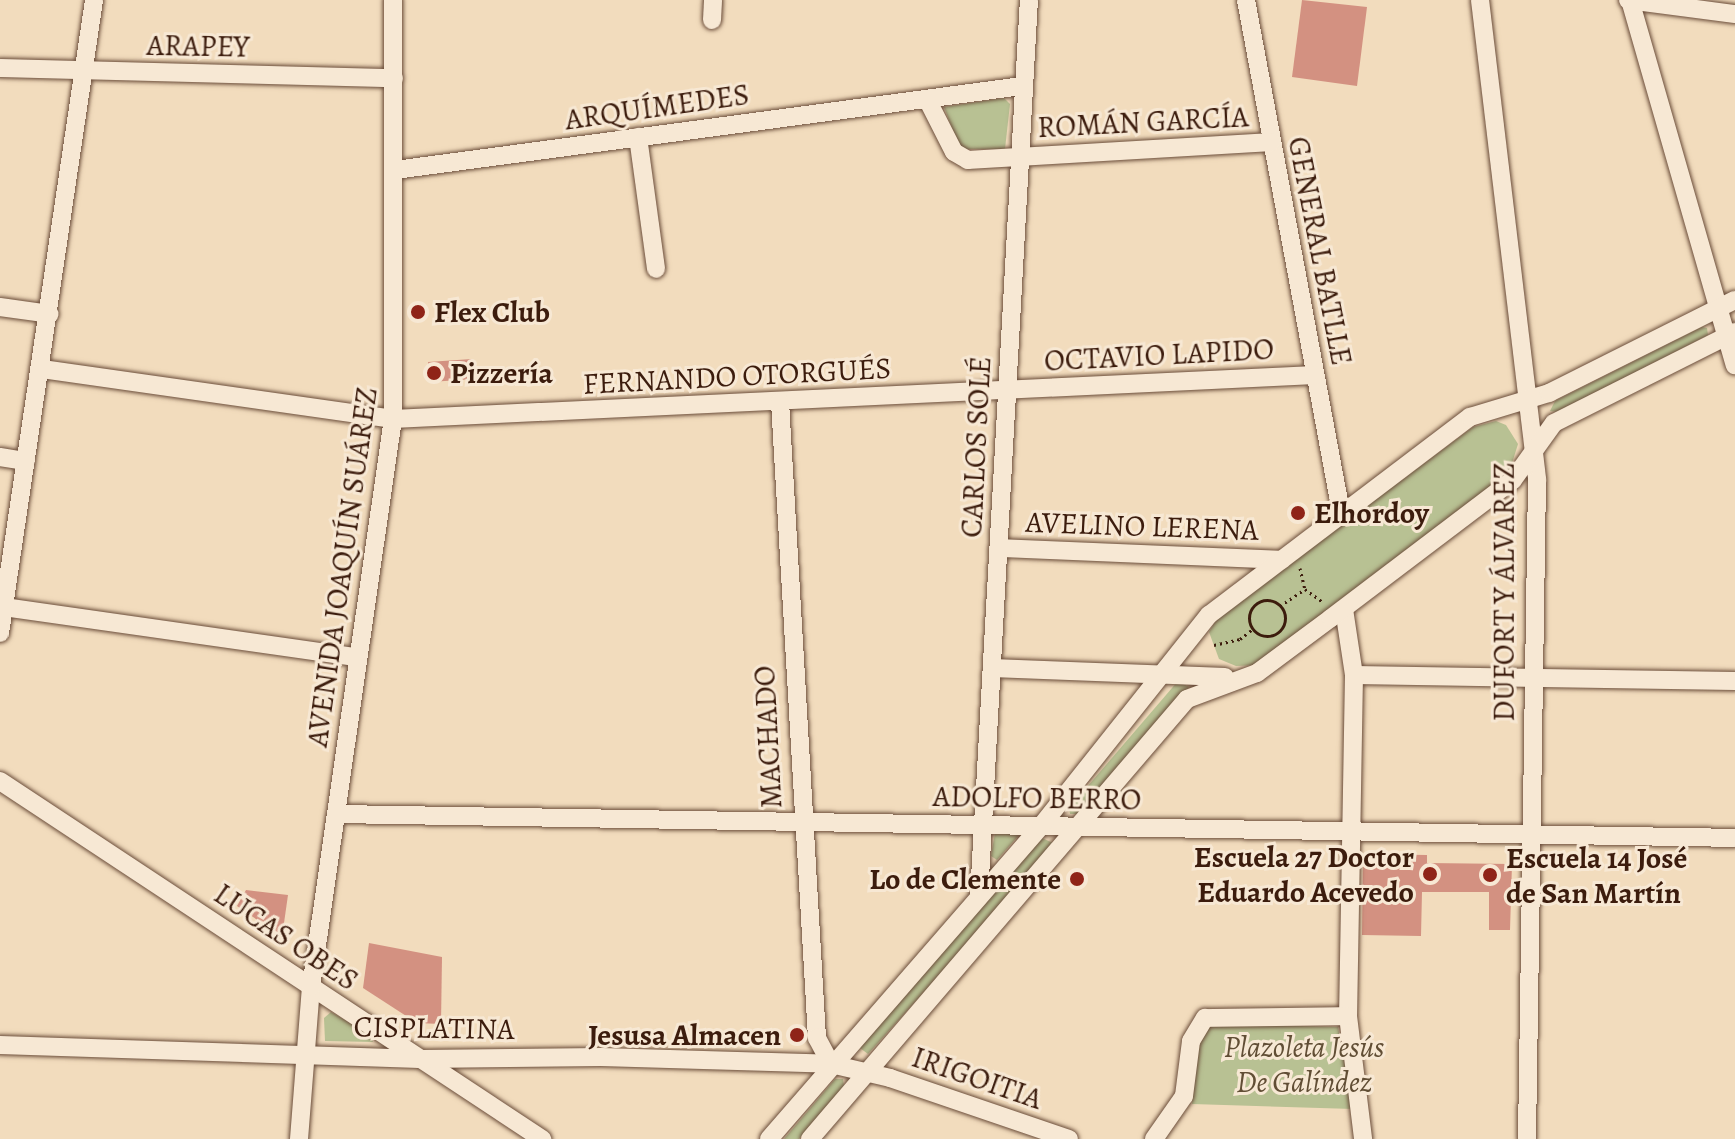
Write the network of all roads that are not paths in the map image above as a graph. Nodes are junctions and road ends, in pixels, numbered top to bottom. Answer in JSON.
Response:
{"nodes":[{"id":1,"x":94,"y":0,"type":"edge"},
{"id":2,"x":393,"y":0,"type":"edge"},
{"id":3,"x":713,"y":0,"type":"edge"},
{"id":4,"x":1029,"y":0,"type":"edge"},
{"id":5,"x":1246,"y":0,"type":"edge"},
{"id":6,"x":1480,"y":0,"type":"edge"},
{"id":7,"x":1629,"y":0,"type":"edge"},
{"id":8,"x":1735,"y":14,"type":"edge"},
{"id":9,"x":712,"y":20,"type":"dead end"},
{"id":10,"x":0,"y":68,"type":"edge"},
{"id":11,"x":84,"y":72,"type":"junction"},
{"id":12,"x":394,"y":78,"type":"junction"},
{"id":13,"x":1022,"y":86,"type":"junction"},
{"id":14,"x":927,"y":99,"type":"junction"},
{"id":15,"x":638,"y":137,"type":"junction"},
{"id":16,"x":1271,"y":142,"type":"junction"},
{"id":17,"x":1019,"y":157,"type":"junction"},
{"id":18,"x":395,"y":170,"type":"junction"},
{"id":19,"x":656,"y":269,"type":"dead end"},
{"id":20,"x":1727,"y":304,"type":"edge"},
{"id":21,"x":0,"y":307,"type":"edge"},
{"id":22,"x":50,"y":314,"type":"junction"},
{"id":23,"x":1731,"y":334,"type":"edge"},
{"id":24,"x":1735,"y":365,"type":"edge"},
{"id":25,"x":42,"y":369,"type":"junction"},
{"id":26,"x":1315,"y":375,"type":"junction"},
{"id":27,"x":1007,"y":391,"type":"junction"},
{"id":28,"x":1527,"y":401,"type":"junction"},
{"id":29,"x":780,"y":402,"type":"junction"},
{"id":30,"x":393,"y":419,"type":"junction"},
{"id":31,"x":1531,"y":452,"type":"junction"},
{"id":32,"x":0,"y":457,"type":"edge"},
{"id":33,"x":26,"y":461,"type":"junction"},
{"id":34,"x":1341,"y":512,"type":"junction"},
{"id":35,"x":1000,"y":548,"type":"junction"},
{"id":36,"x":1292,"y":562,"type":"junction"},
{"id":37,"x":1335,"y":606,"type":"junction"},
{"id":38,"x":4,"y":607,"type":"junction"},
{"id":39,"x":0,"y":633,"type":"edge"},
{"id":40,"x":357,"y":657,"type":"junction"},
{"id":41,"x":992,"y":668,"type":"junction"},
{"id":42,"x":1161,"y":675,"type":"junction"},
{"id":43,"x":1354,"y":675,"type":"junction"},
{"id":44,"x":1533,"y":677,"type":"junction"},
{"id":45,"x":1240,"y":678,"type":"junction"},
{"id":46,"x":1735,"y":681,"type":"edge"},
{"id":47,"x":0,"y":781,"type":"edge"},
{"id":48,"x":337,"y":814,"type":"junction"},
{"id":49,"x":801,"y":822,"type":"junction"},
{"id":50,"x":981,"y":825,"type":"junction"},
{"id":51,"x":1041,"y":826,"type":"junction"},
{"id":52,"x":1081,"y":827,"type":"junction"},
{"id":53,"x":1351,"y":831,"type":"junction"},
{"id":54,"x":1530,"y":834,"type":"junction"},
{"id":55,"x":1735,"y":838,"type":"edge"},
{"id":56,"x":979,"y":896,"type":"junction"},
{"id":57,"x":311,"y":987,"type":"junction"},
{"id":58,"x":1348,"y":1016,"type":"junction"},
{"id":59,"x":0,"y":1045,"type":"edge"},
{"id":60,"x":305,"y":1053,"type":"junction"},
{"id":61,"x":420,"y":1059,"type":"junction"},
{"id":62,"x":831,"y":1064,"type":"junction"},
{"id":63,"x":866,"y":1072,"type":"junction"},
{"id":64,"x":299,"y":1139,"type":"edge"},
{"id":65,"x":542,"y":1139,"type":"edge"},
{"id":66,"x":769,"y":1139,"type":"edge"},
{"id":67,"x":810,"y":1139,"type":"edge"},
{"id":68,"x":1069,"y":1139,"type":"edge"},
{"id":69,"x":1154,"y":1139,"type":"edge"},
{"id":70,"x":1363,"y":1139,"type":"edge"},
{"id":71,"x":1527,"y":1139,"type":"edge"}],
"edges":[{"from":1,"to":11,"type":"street"},
{"from":2,"to":12,"type":"street","name":"AVENIDA JOAQUÍN SUÁREZ"},
{"from":3,"to":9,"type":"street"},
{"from":4,"to":13,"type":"street","name":"CARLOS SOLÉ"},
{"from":5,"to":16,"type":"street","name":"GENERAL BATLLE"},
{"from":6,"to":28,"type":"street","name":"DUFORT Y ÁLVAREZ"},
{"from":7,"to":8,"type":"street"},
{"from":7,"to":20,"type":"street"},
{"from":10,"to":11,"type":"street","name":"ARAPEY"},
{"from":11,"to":12,"type":"street","name":"ARAPEY"},
{"from":11,"to":22,"type":"street"},
{"from":12,"to":18,"type":"street","name":"AVENIDA JOAQUÍN SUÁREZ"},
{"from":13,"to":14,"type":"street","name":"ARQUÍMEDES"},
{"from":13,"to":17,"type":"street","name":"CARLOS SOLÉ"},
{"from":14,"to":15,"type":"street","name":"ARQUÍMEDES"},
{"from":14,"to":17,"type":"street"},
{"from":15,"to":18,"type":"street","name":"ARQUÍMEDES"},
{"from":15,"to":19,"type":"street"},
{"from":16,"to":17,"type":"street","name":"ROMÁN GARCÍA"},
{"from":16,"to":26,"type":"street","name":"GENERAL BATLLE"},
{"from":17,"to":27,"type":"street","name":"CARLOS SOLÉ"},
{"from":18,"to":30,"type":"street","name":"AVENIDA JOAQUÍN SUÁREZ"},
{"from":20,"to":23,"type":"street"},
{"from":20,"to":28,"type":"street"},
{"from":21,"to":22,"type":"street"},
{"from":22,"to":25,"type":"street"},
{"from":23,"to":24,"type":"street"},
{"from":23,"to":31,"type":"street"},
{"from":25,"to":30,"type":"street","name":"FERNANDO OTORGUÉS"},
{"from":25,"to":33,"type":"street"},
{"from":26,"to":27,"type":"street","name":"OCTAVIO LAPIDO"},
{"from":26,"to":34,"type":"street","name":"GENERAL BATLLE"},
{"from":27,"to":29,"type":"street","name":"FERNANDO OTORGUÉS"},
{"from":27,"to":35,"type":"street","name":"CARLOS SOLÉ"},
{"from":28,"to":31,"type":"street","name":"DUFORT Y ÁLVAREZ"},
{"from":28,"to":34,"type":"street"},
{"from":29,"to":30,"type":"street","name":"FERNANDO OTORGUÉS"},
{"from":29,"to":49,"type":"street","name":"MACHADO"},
{"from":30,"to":40,"type":"street","name":"AVENIDA JOAQUÍN SUÁREZ"},
{"from":31,"to":37,"type":"street"},
{"from":31,"to":44,"type":"street","name":"DUFORT Y ÁLVAREZ"},
{"from":32,"to":33,"type":"street"},
{"from":33,"to":38,"type":"street"},
{"from":34,"to":36,"type":"street"},
{"from":35,"to":36,"type":"street","name":"AVELINO LERENA"},
{"from":35,"to":41,"type":"street","name":"CARLOS SOLÉ"},
{"from":36,"to":42,"type":"street"},
{"from":37,"to":43,"type":"street"},
{"from":37,"to":45,"type":"street"},
{"from":38,"to":39,"type":"street"},
{"from":38,"to":40,"type":"street"},
{"from":40,"to":48,"type":"street","name":"AVENIDA JOAQUÍN SUÁREZ"},
{"from":41,"to":42,"type":"street"},
{"from":41,"to":50,"type":"street","name":"CARLOS SOLÉ"},
{"from":42,"to":45,"type":"street"},
{"from":42,"to":51,"type":"street"},
{"from":43,"to":44,"type":"street"},
{"from":43,"to":53,"type":"street"},
{"from":44,"to":46,"type":"street"},
{"from":44,"to":54,"type":"street","name":"DUFORT Y ÁLVAREZ"},
{"from":45,"to":52,"type":"street"},
{"from":47,"to":57,"type":"street","name":"LUCAS OBES"},
{"from":48,"to":49,"type":"street","name":"ADOLFO BERRO"},
{"from":48,"to":57,"type":"street","name":"AVENIDA JOAQUÍN SUÁREZ"},
{"from":49,"to":50,"type":"street","name":"ADOLFO BERRO"},
{"from":49,"to":62,"type":"street","name":"MACHADO"},
{"from":50,"to":51,"type":"street","name":"ADOLFO BERRO"},
{"from":50,"to":56,"type":"street","name":"CARLOS SOLÉ"},
{"from":51,"to":52,"type":"street","name":"ADOLFO BERRO"},
{"from":51,"to":56,"type":"street"},
{"from":52,"to":53,"type":"street","name":"ADOLFO BERRO"},
{"from":52,"to":63,"type":"street"},
{"from":53,"to":54,"type":"street","name":"ADOLFO BERRO"},
{"from":53,"to":58,"type":"street"},
{"from":54,"to":55,"type":"street","name":"ADOLFO BERRO"},
{"from":54,"to":71,"type":"street","name":"DUFORT Y ÁLVAREZ"},
{"from":56,"to":62,"type":"street"},
{"from":57,"to":60,"type":"street","name":"AVENIDA JOAQUÍN SUÁREZ"},
{"from":57,"to":61,"type":"street","name":"LUCAS OBES"},
{"from":58,"to":69,"type":"street"},
{"from":58,"to":70,"type":"street"},
{"from":59,"to":60,"type":"street","name":"CISPLATINA"},
{"from":60,"to":61,"type":"street","name":"CISPLATINA"},
{"from":60,"to":64,"type":"street","name":"AVENIDA JOAQUÍN SUÁREZ"},
{"from":61,"to":62,"type":"street","name":"CISPLATINA"},
{"from":61,"to":65,"type":"street","name":"LUCAS OBES"},
{"from":62,"to":63,"type":"street","name":"CISPLATINA"},
{"from":62,"to":66,"type":"street"},
{"from":63,"to":67,"type":"street"},
{"from":63,"to":68,"type":"street","name":"IRIGOITIA"}]}
